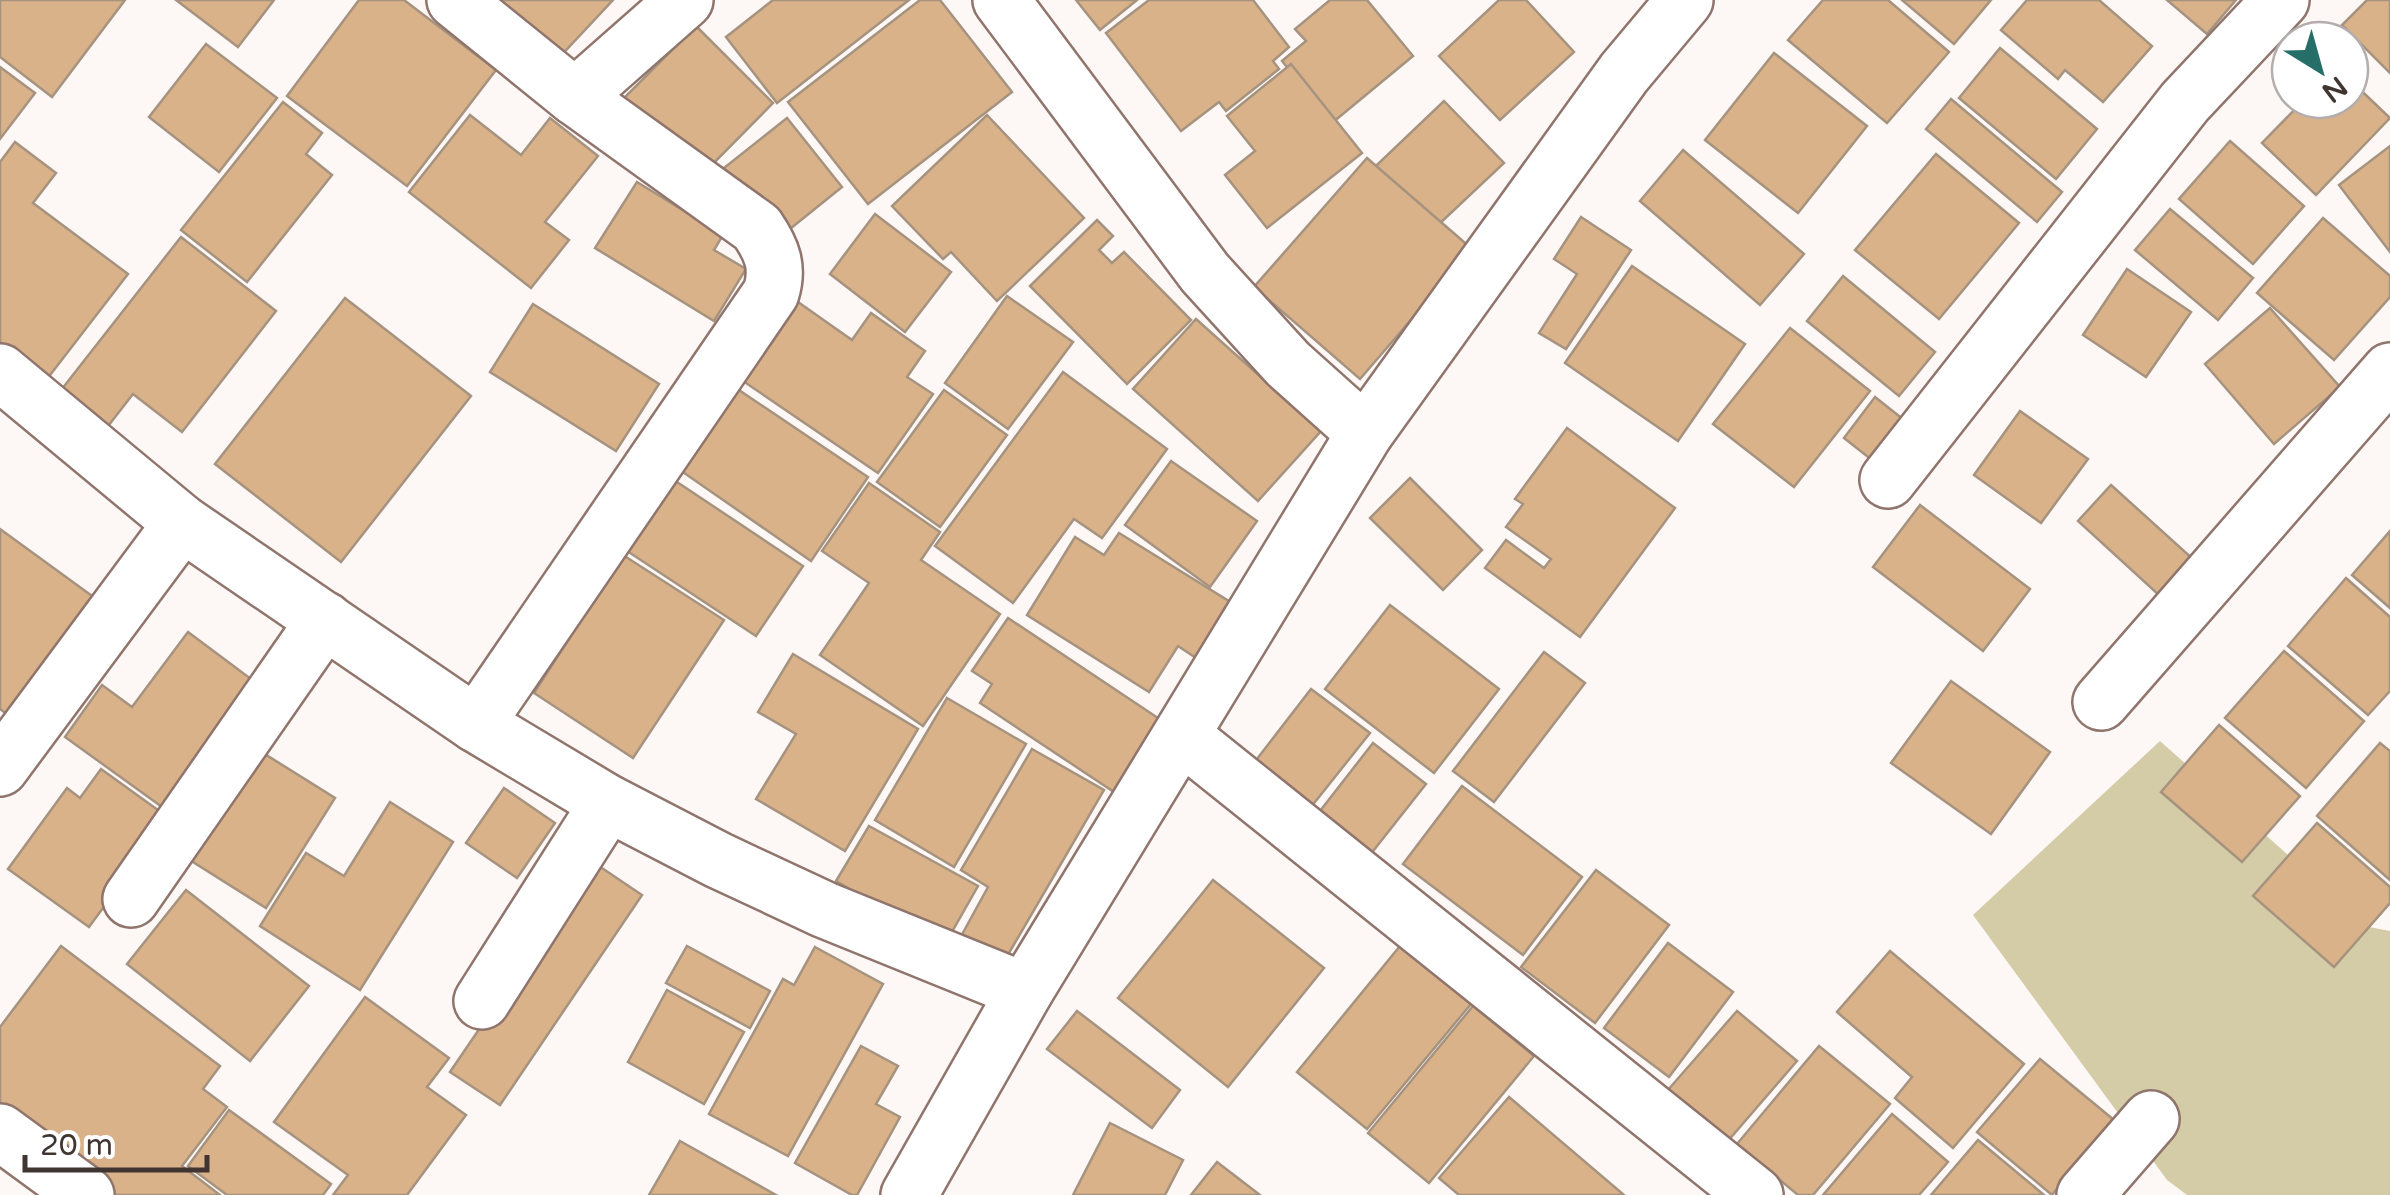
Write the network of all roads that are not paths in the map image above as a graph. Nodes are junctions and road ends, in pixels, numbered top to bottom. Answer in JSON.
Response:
{"nodes":[{"id":1,"x":455,"y":0,"type":"edge"},
{"id":2,"x":685,"y":0,"type":"edge"},
{"id":3,"x":1001,"y":0,"type":"edge"},
{"id":4,"x":1685,"y":0,"type":"edge"},
{"id":5,"x":2281,"y":0,"type":"edge"},
{"id":6,"x":575,"y":97,"type":"junction"},
{"id":7,"x":0,"y":372,"type":"edge"},
{"id":8,"x":2390,"y":372,"type":"edge"},
{"id":9,"x":1365,"y":433,"type":"junction"},
{"id":10,"x":1888,"y":480,"type":"dead end"},
{"id":11,"x":182,"y":523,"type":"junction"},
{"id":12,"x":325,"y":620,"type":"junction"},
{"id":13,"x":2101,"y":702,"type":"dead end"},
{"id":14,"x":476,"y":724,"type":"junction"},
{"id":15,"x":1182,"y":736,"type":"junction"},
{"id":16,"x":0,"y":768,"type":"edge"},
{"id":17,"x":608,"y":802,"type":"junction"},
{"id":18,"x":131,"y":900,"type":"dead end"},
{"id":19,"x":1025,"y":991,"type":"junction"},
{"id":20,"x":482,"y":1002,"type":"dead end"},
{"id":21,"x":2151,"y":1119,"type":"dead end"},
{"id":22,"x":0,"y":1132,"type":"edge"},
{"id":23,"x":928,"y":1189,"type":"edge"},
{"id":24,"x":86,"y":1195,"type":"edge"},
{"id":25,"x":1756,"y":1195,"type":"edge"},
{"id":26,"x":2085,"y":1195,"type":"edge"}],
"edges":[{"from":1,"to":6,"type":"street"},
{"from":2,"to":6,"type":"street"},
{"from":3,"to":9,"type":"street"},
{"from":4,"to":9,"type":"street"},
{"from":5,"to":10,"type":"street"},
{"from":6,"to":14,"type":"street"},
{"from":7,"to":11,"type":"street"},
{"from":8,"to":13,"type":"street"},
{"from":9,"to":15,"type":"street"},
{"from":11,"to":12,"type":"street"},
{"from":11,"to":16,"type":"street"},
{"from":12,"to":14,"type":"street"},
{"from":12,"to":18,"type":"street"},
{"from":14,"to":17,"type":"street"},
{"from":15,"to":19,"type":"street"},
{"from":15,"to":25,"type":"street"},
{"from":17,"to":19,"type":"street"},
{"from":17,"to":20,"type":"street"},
{"from":19,"to":23,"type":"street"},
{"from":21,"to":26,"type":"street"},
{"from":22,"to":24,"type":"street"}]}
